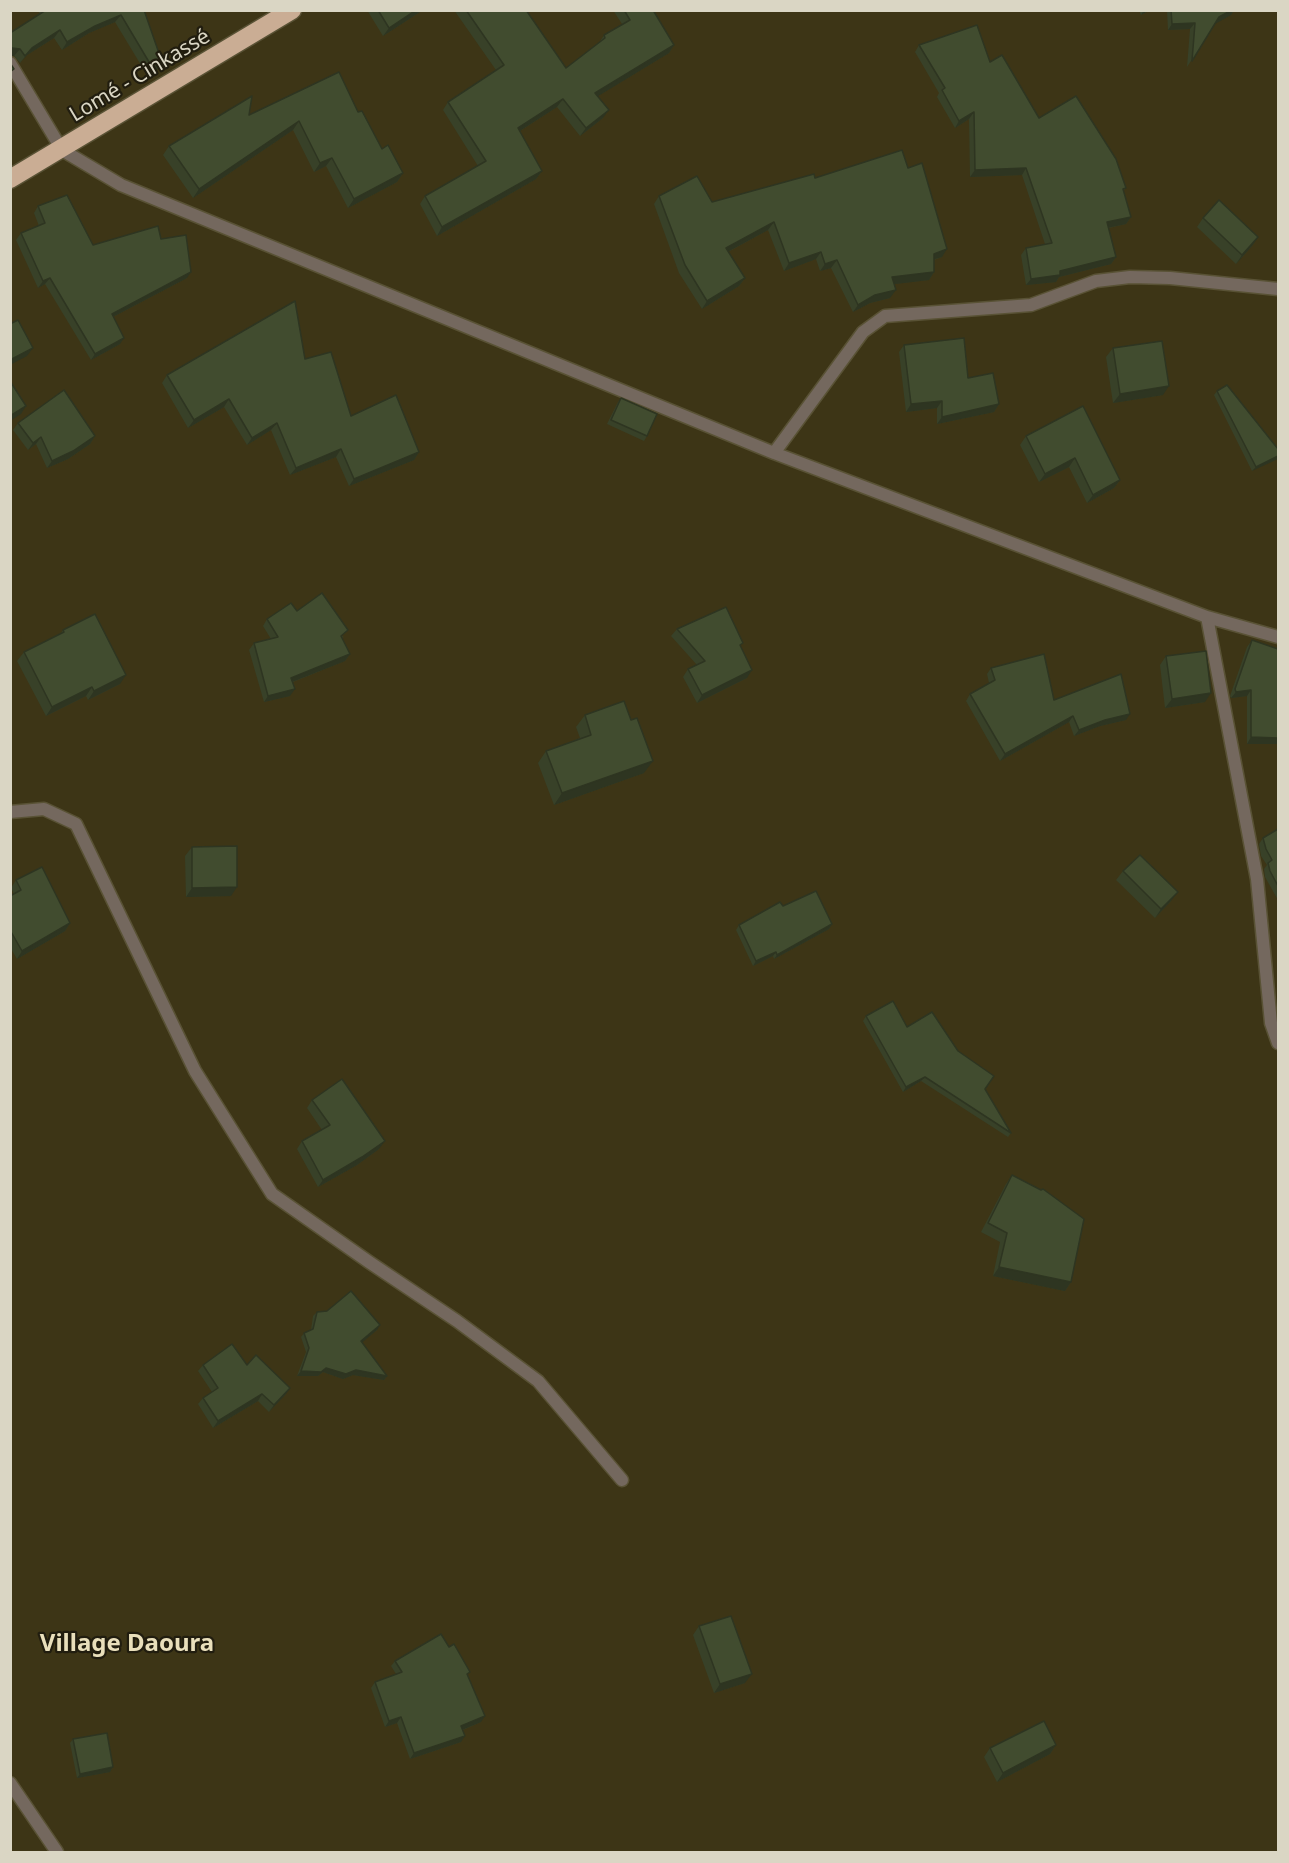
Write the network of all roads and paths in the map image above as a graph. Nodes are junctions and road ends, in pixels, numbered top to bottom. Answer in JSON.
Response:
{"nodes":[{"id":1,"x":292,"y":10,"type":"edge"},
{"id":2,"x":10,"y":63,"type":"edge"},
{"id":3,"x":62,"y":150,"type":"junction"},
{"id":4,"x":10,"y":179,"type":"edge"},
{"id":5,"x":1278,"y":289,"type":"edge"},
{"id":6,"x":774,"y":453,"type":"junction"},
{"id":7,"x":1207,"y":617,"type":"junction"},
{"id":8,"x":1278,"y":637,"type":"edge"},
{"id":9,"x":10,"y":813,"type":"edge"},
{"id":10,"x":1278,"y":1043,"type":"edge"},
{"id":11,"x":622,"y":1480,"type":"dead end"},
{"id":12,"x":10,"y":1783,"type":"edge"},
{"id":13,"x":57,"y":1852,"type":"edge"}],
"edges":[{"from":1,"to":3,"type":"highway","name":"Lomé - Cinkassé"},
{"from":2,"to":3,"type":"street"},
{"from":3,"to":4,"type":"highway","name":"Lomé - Cinkassé"},
{"from":3,"to":6,"type":"street"},
{"from":5,"to":6,"type":"street"},
{"from":6,"to":7,"type":"street"},
{"from":7,"to":8,"type":"street"},
{"from":7,"to":10,"type":"street"},
{"from":9,"to":11,"type":"street"},
{"from":12,"to":13,"type":"street"}]}
